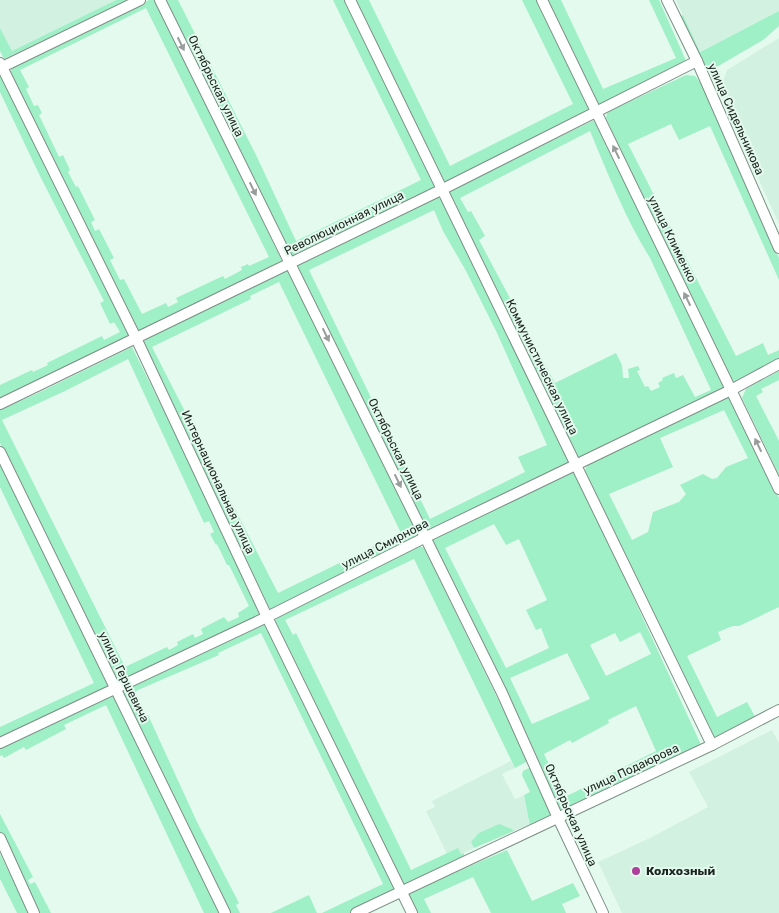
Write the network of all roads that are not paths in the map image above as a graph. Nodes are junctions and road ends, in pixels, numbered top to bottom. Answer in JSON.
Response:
{"nodes":[{"id":1,"x":140,"y":0,"type":"edge"},
{"id":2,"x":160,"y":0,"type":"edge"},
{"id":3,"x":350,"y":0,"type":"edge"},
{"id":4,"x":542,"y":0,"type":"edge"},
{"id":5,"x":667,"y":0,"type":"edge"},
{"id":6,"x":697,"y":61,"type":"junction"},
{"id":7,"x":1,"y":66,"type":"edge"},
{"id":8,"x":597,"y":112,"type":"junction"},
{"id":9,"x":442,"y":189,"type":"junction"},
{"id":10,"x":779,"y":248,"type":"edge"},
{"id":11,"x":290,"y":263,"type":"junction"},
{"id":12,"x":136,"y":338,"type":"junction"},
{"id":13,"x":779,"y":364,"type":"edge"},
{"id":14,"x":731,"y":390,"type":"junction"},
{"id":15,"x":0,"y":404,"type":"edge"},
{"id":16,"x":0,"y":452,"type":"edge"},
{"id":17,"x":576,"y":465,"type":"junction"},
{"id":18,"x":779,"y":489,"type":"edge"},
{"id":19,"x":426,"y":537,"type":"junction"},
{"id":20,"x":267,"y":617,"type":"junction"},
{"id":21,"x":116,"y":688,"type":"junction"},
{"id":22,"x":779,"y":710,"type":"edge"},
{"id":23,"x":0,"y":743,"type":"edge"},
{"id":24,"x":712,"y":745,"type":"junction"},
{"id":25,"x":558,"y":818,"type":"junction"},
{"id":26,"x":0,"y":838,"type":"edge"},
{"id":27,"x":402,"y":891,"type":"junction"},
{"id":28,"x":34,"y":913,"type":"edge"},
{"id":29,"x":225,"y":913,"type":"edge"},
{"id":30,"x":356,"y":913,"type":"edge"},
{"id":31,"x":412,"y":913,"type":"edge"},
{"id":32,"x":603,"y":913,"type":"edge"}],
"edges":[{"from":1,"to":7,"type":"street"},
{"from":2,"to":11,"type":"street","name":"Октябрьская улица","one_way":true},
{"from":3,"to":9,"type":"street","name":"Коммунистическая улица"},
{"from":4,"to":8,"type":"street","name":"улица Клименко"},
{"from":5,"to":6,"type":"street","name":"улица Сидельникова"},
{"from":6,"to":8,"type":"street","name":"Революционная улица"},
{"from":6,"to":10,"type":"street","name":"улица Сидельникова"},
{"from":7,"to":12,"type":"street","name":"Интернациональная улица"},
{"from":8,"to":9,"type":"street","name":"Революционная улица"},
{"from":14,"to":8,"type":"street","name":"улица Клименко","one_way":true},
{"from":9,"to":11,"type":"street","name":"Революционная улица"},
{"from":9,"to":17,"type":"street","name":"Коммунистическая улица"},
{"from":11,"to":12,"type":"street","name":"Революционная улица"},
{"from":11,"to":19,"type":"street","name":"Октябрьская улица","one_way":true},
{"from":12,"to":15,"type":"street","name":"Революционная улица"},
{"from":12,"to":20,"type":"street","name":"Интернациональная улица"},
{"from":13,"to":14,"type":"street","name":"улица Смирнова"},
{"from":14,"to":17,"type":"street","name":"улица Смирнова"},
{"from":18,"to":14,"type":"street","name":"улица Клименко","one_way":true},
{"from":16,"to":21,"type":"street","name":"улица Гершевича"},
{"from":17,"to":19,"type":"street","name":"улица Смирнова"},
{"from":17,"to":24,"type":"street","name":"Коммунистическая улица"},
{"from":19,"to":20,"type":"street","name":"улица Смирнова"},
{"from":19,"to":25,"type":"street","name":"Октябрьская улица"},
{"from":20,"to":21,"type":"street","name":"улица Смирнова"},
{"from":20,"to":27,"type":"street","name":"Интернациональная улица"},
{"from":21,"to":23,"type":"street","name":"улица Смирнова"},
{"from":21,"to":29,"type":"street","name":"улица Гершевича"},
{"from":22,"to":24,"type":"street","name":"улица Подаюрова"},
{"from":24,"to":25,"type":"street","name":"улица Подаюрова"},
{"from":25,"to":27,"type":"street","name":"улица Подаюрова"},
{"from":25,"to":32,"type":"street","name":"Октябрьская улица"},
{"from":26,"to":28,"type":"street"},
{"from":27,"to":30,"type":"street","name":"улица Подаюрова"},
{"from":27,"to":31,"type":"street","name":"Интернациональная улица"}]}
